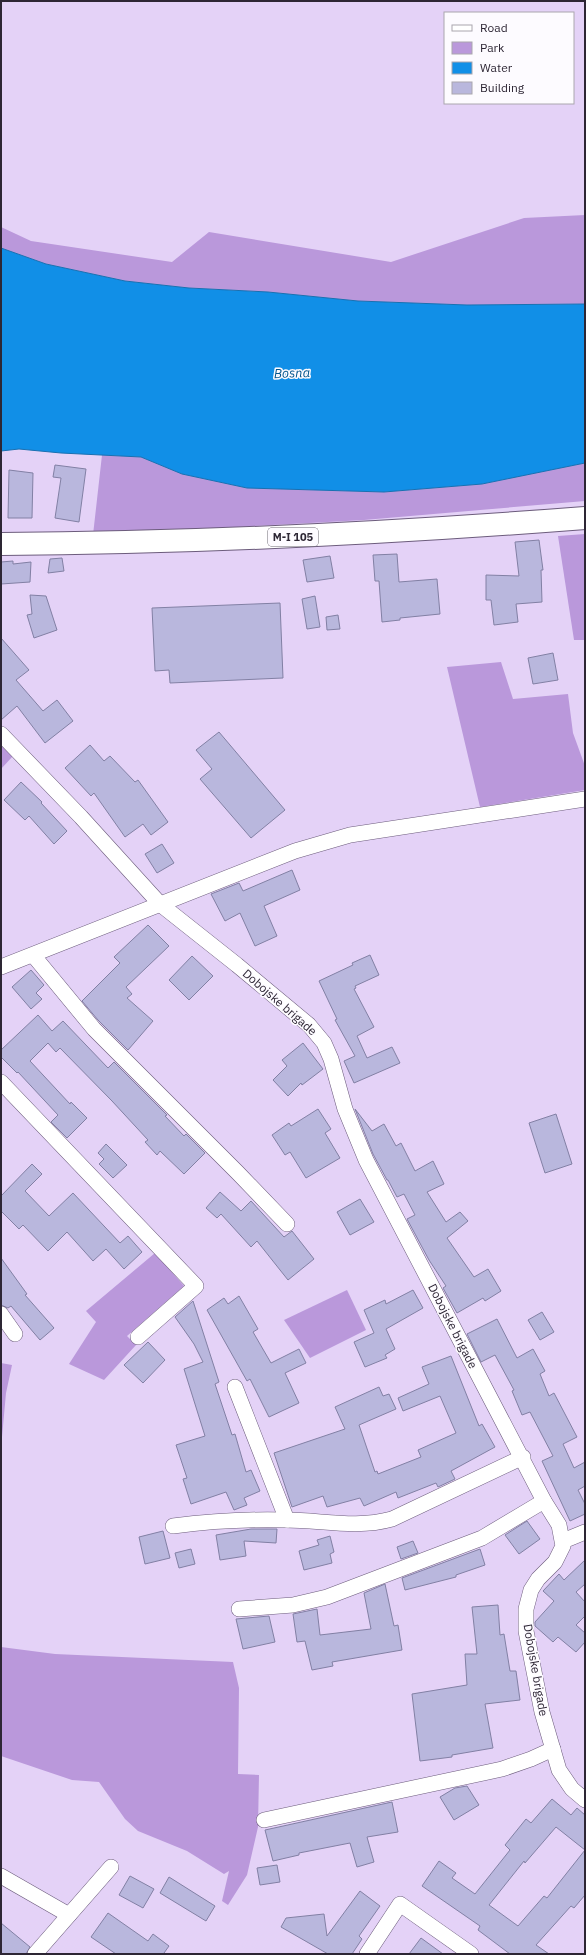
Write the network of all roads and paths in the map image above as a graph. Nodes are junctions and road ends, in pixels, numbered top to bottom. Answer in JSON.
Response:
{"nodes":[{"id":1,"x":585,"y":518,"type":"edge"},
{"id":2,"x":1,"y":544,"type":"edge"},
{"id":3,"x":1,"y":734,"type":"edge"},
{"id":4,"x":585,"y":799,"type":"edge"},
{"id":5,"x":160,"y":904,"type":"junction"},
{"id":6,"x":33,"y":955,"type":"junction"},
{"id":7,"x":1,"y":967,"type":"edge"},
{"id":8,"x":1,"y":1082,"type":"edge"},
{"id":9,"x":286,"y":1224,"type":"dead end"},
{"id":10,"x":1,"y":1314,"type":"edge"},
{"id":11,"x":15,"y":1334,"type":"dead end"},
{"id":12,"x":138,"y":1337,"type":"dead end"},
{"id":13,"x":236,"y":1387,"type":"dead end"},
{"id":14,"x":523,"y":1457,"type":"junction"},
{"id":15,"x":544,"y":1501,"type":"junction"},
{"id":16,"x":287,"y":1520,"type":"junction"},
{"id":17,"x":173,"y":1526,"type":"dead end"},
{"id":18,"x":585,"y":1532,"type":"edge"},
{"id":19,"x":563,"y":1541,"type":"junction"},
{"id":20,"x":239,"y":1608,"type":"dead end"},
{"id":21,"x":553,"y":1749,"type":"junction"},
{"id":22,"x":585,"y":1800,"type":"edge"},
{"id":23,"x":264,"y":1820,"type":"dead end"},
{"id":24,"x":111,"y":1867,"type":"dead end"},
{"id":25,"x":1,"y":1876,"type":"edge"},
{"id":26,"x":69,"y":1915,"type":"junction"},
{"id":27,"x":35,"y":1954,"type":"edge"},
{"id":28,"x":367,"y":1954,"type":"edge"},
{"id":29,"x":471,"y":1954,"type":"edge"}],
"edges":[{"from":1,"to":2,"type":"main road","number":"M-I 105"},
{"from":3,"to":5,"type":"street","name":"Dobojske brigade"},
{"from":4,"to":5,"type":"street"},
{"from":5,"to":6,"type":"street"},
{"from":5,"to":14,"type":"street","name":"Dobojske brigade"},
{"from":6,"to":7,"type":"street"},
{"from":6,"to":9,"type":"street"},
{"from":8,"to":12,"type":"street"},
{"from":10,"to":11,"type":"street"},
{"from":13,"to":16,"type":"street"},
{"from":14,"to":15,"type":"street","name":"Dobojske brigade"},
{"from":14,"to":16,"type":"street"},
{"from":15,"to":19,"type":"street","name":"Dobojske brigade"},
{"from":15,"to":20,"type":"street"},
{"from":16,"to":17,"type":"street"},
{"from":18,"to":19,"type":"street"},
{"from":19,"to":21,"type":"street","name":"Dobojske brigade"},
{"from":21,"to":22,"type":"street","name":"Dobojske brigade"},
{"from":21,"to":23,"type":"street"},
{"from":24,"to":26,"type":"street"},
{"from":25,"to":26,"type":"street"},
{"from":26,"to":27,"type":"street"},
{"from":28,"to":29,"type":"street"}]}
